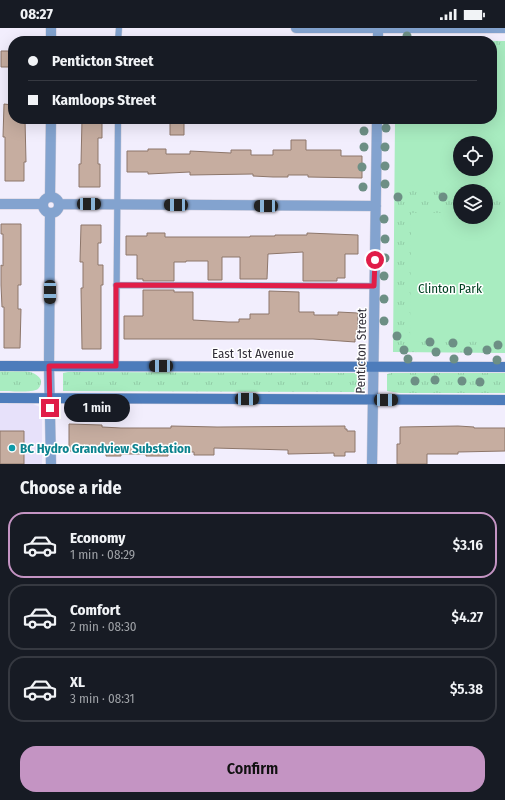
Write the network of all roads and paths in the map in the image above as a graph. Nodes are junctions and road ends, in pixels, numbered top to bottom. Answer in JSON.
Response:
{"nodes":[{"id":1,"x":296,"y":28,"type":"edge"},
{"id":2,"x":378,"y":28,"type":"edge"},
{"id":3,"x":505,"y":28,"type":"edge"},
{"id":4,"x":51,"y":124,"type":"edge"},
{"id":5,"x":118,"y":124,"type":"edge"},
{"id":6,"x":377,"y":124,"type":"edge"},
{"id":7,"x":50,"y":196,"type":"junction"},
{"id":8,"x":0,"y":204,"type":"edge"},
{"id":9,"x":42,"y":204,"type":"junction"},
{"id":10,"x":59,"y":204,"type":"junction"},
{"id":11,"x":116,"y":204,"type":"junction"},
{"id":12,"x":376,"y":206,"type":"junction"},
{"id":13,"x":50,"y":213,"type":"junction"},
{"id":14,"x":116,"y":285,"type":"junction"},
{"id":15,"x":374,"y":286,"type":"junction"},
{"id":16,"x":0,"y":366,"type":"edge"},
{"id":17,"x":49,"y":366,"type":"junction"},
{"id":18,"x":116,"y":366,"type":"junction"},
{"id":19,"x":374,"y":367,"type":"junction"},
{"id":20,"x":505,"y":367,"type":"edge"},
{"id":21,"x":0,"y":398,"type":"edge"},
{"id":22,"x":50,"y":398,"type":"junction"},
{"id":23,"x":373,"y":399,"type":"junction"},
{"id":24,"x":505,"y":400,"type":"edge"},
{"id":25,"x":51,"y":464,"type":"edge"},
{"id":26,"x":372,"y":464,"type":"edge"}],
"edges":[{"from":1,"to":2,"type":"street"},
{"from":2,"to":3,"type":"street"},
{"from":4,"to":7,"type":"street"},
{"from":5,"to":11,"type":"lane"},
{"from":6,"to":12,"type":"street","name":"Penticton Street"},
{"from":7,"to":9,"type":"street"},
{"from":7,"to":10,"type":"street"},
{"from":8,"to":9,"type":"street"},
{"from":9,"to":13,"type":"street"},
{"from":10,"to":11,"type":"street"},
{"from":10,"to":13,"type":"street"},
{"from":11,"to":12,"type":"street"},
{"from":11,"to":14,"type":"lane"},
{"from":12,"to":15,"type":"street","name":"Penticton Street"},
{"from":13,"to":17,"type":"street"},
{"from":14,"to":15,"type":"lane"},
{"from":14,"to":18,"type":"lane"},
{"from":15,"to":19,"type":"street","name":"Penticton Street"},
{"from":16,"to":17,"type":"main road","name":"East 1st Avenue"},
{"from":17,"to":18,"type":"main road","name":"East 1st Avenue"},
{"from":17,"to":22,"type":"street"},
{"from":18,"to":19,"type":"main road","name":"East 1st Avenue"},
{"from":19,"to":20,"type":"main road","name":"East 1st Avenue"},
{"from":19,"to":23,"type":"street","name":"Penticton Street"},
{"from":21,"to":22,"type":"main road"},
{"from":22,"to":23,"type":"main road"},
{"from":22,"to":25,"type":"street"},
{"from":23,"to":24,"type":"main road"},
{"from":23,"to":26,"type":"street","name":"Penticton Street"}]}
